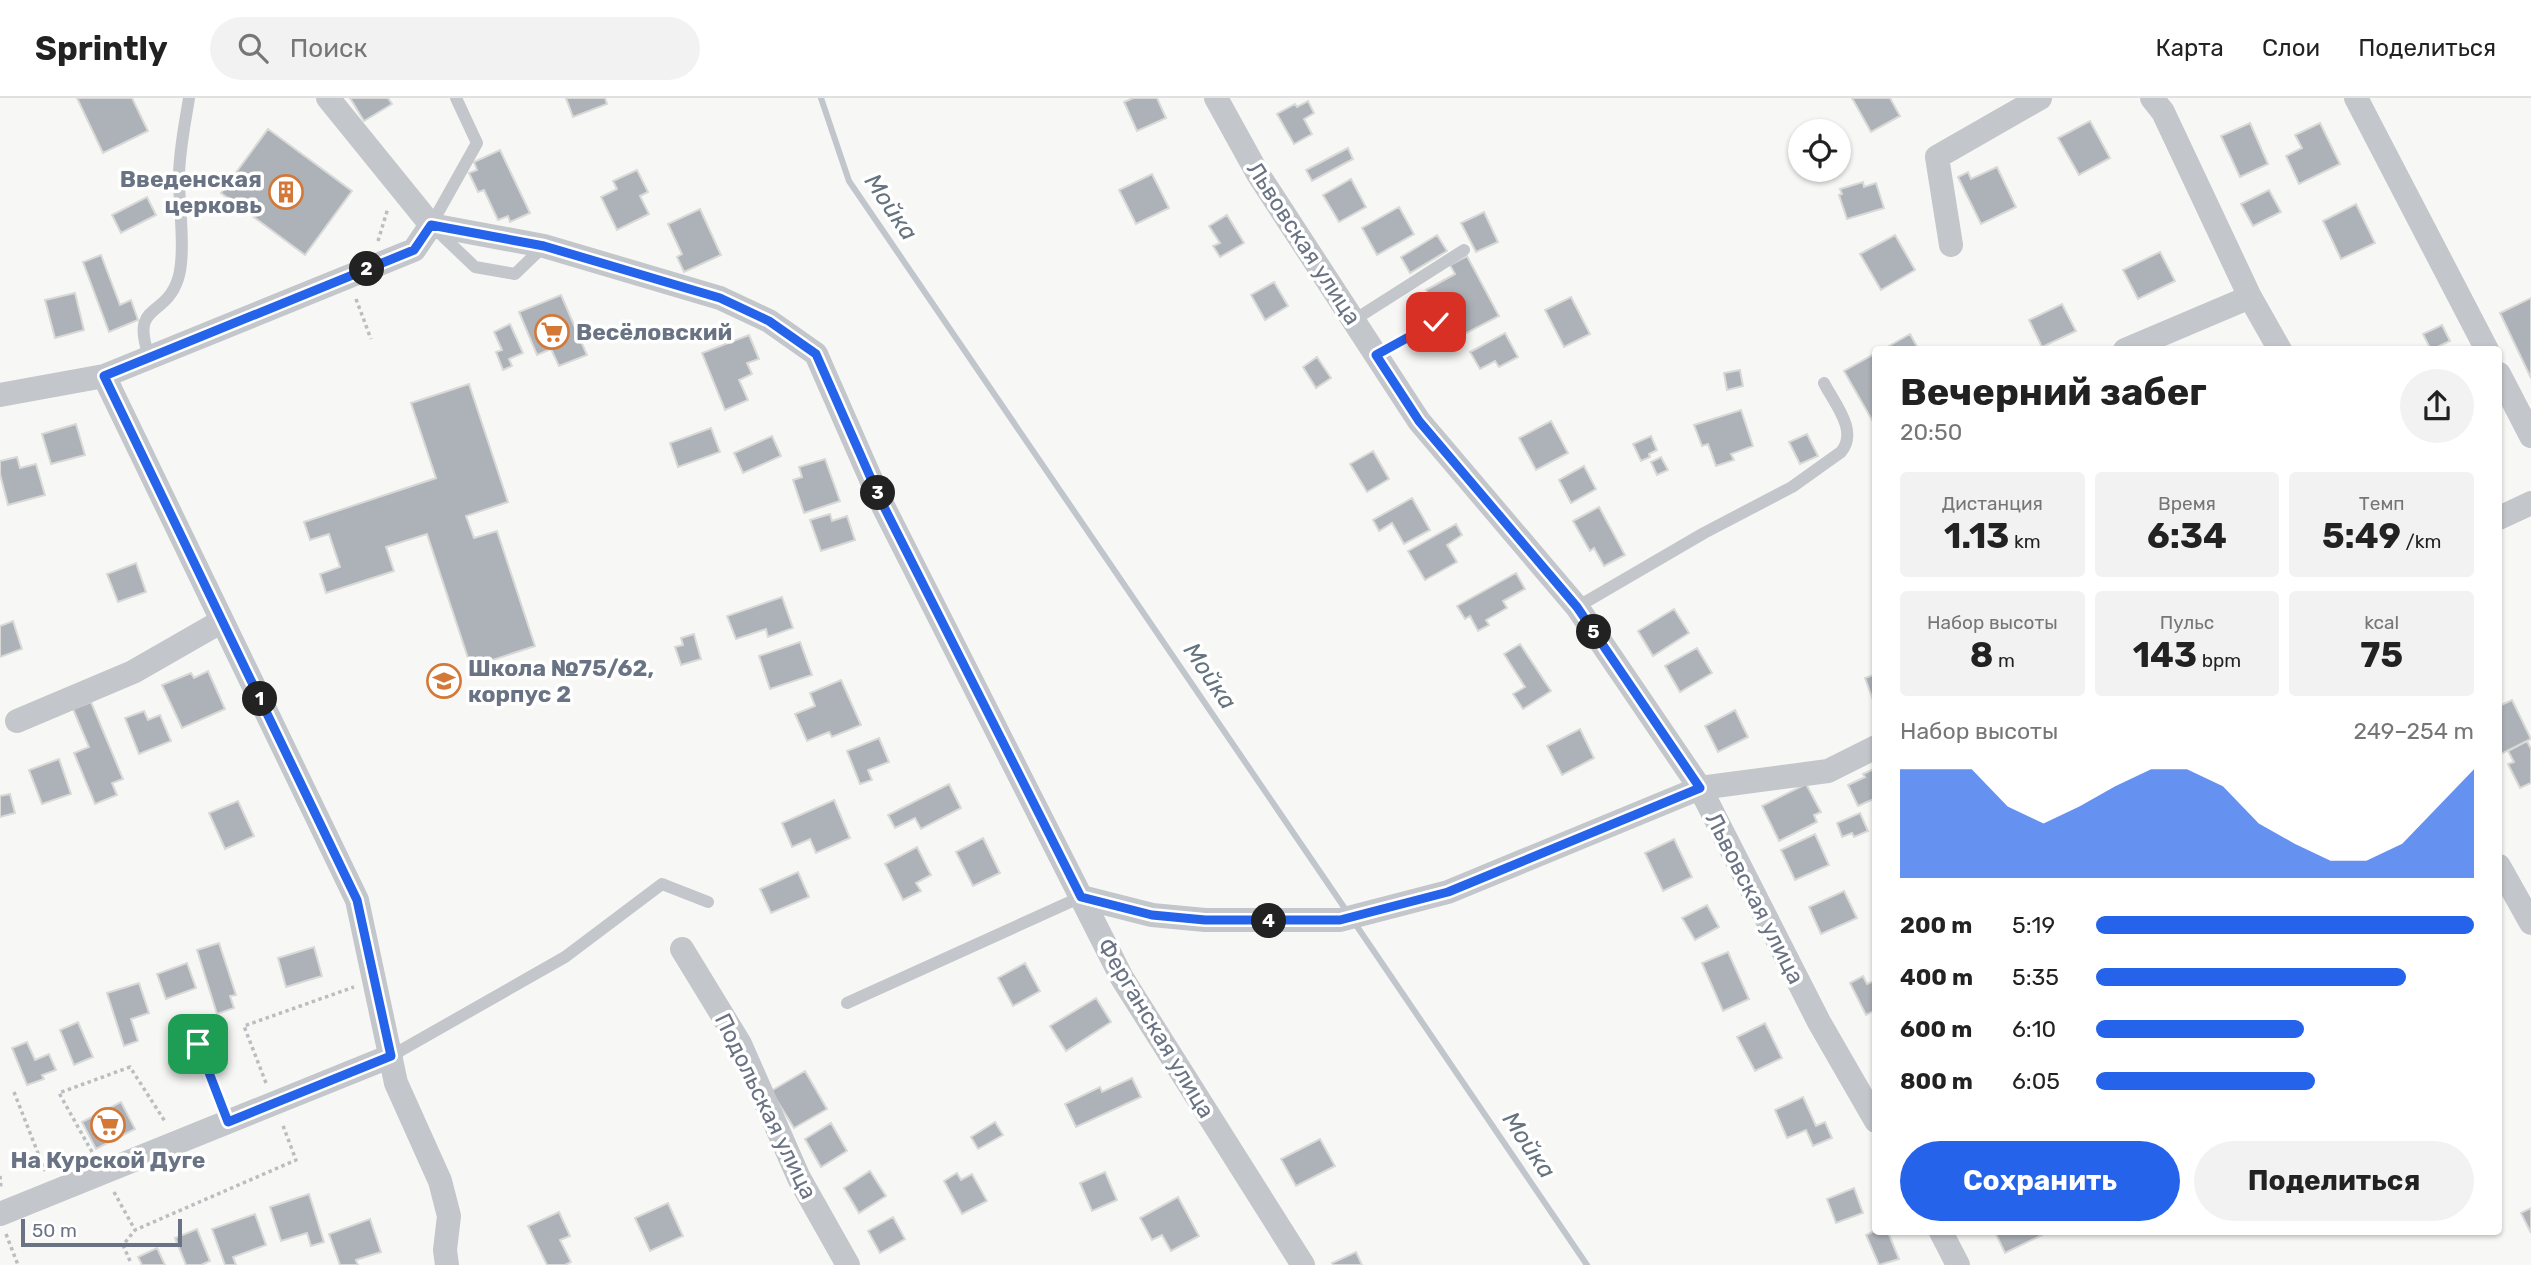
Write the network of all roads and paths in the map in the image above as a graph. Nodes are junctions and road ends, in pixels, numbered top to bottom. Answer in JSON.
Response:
{"nodes":[{"id":1,"x":189,"y":98,"type":"edge"},
{"id":2,"x":328,"y":98,"type":"edge"},
{"id":3,"x":456,"y":98,"type":"edge"},
{"id":4,"x":1216,"y":98,"type":"edge"},
{"id":5,"x":2040,"y":98,"type":"edge"},
{"id":6,"x":2152,"y":98,"type":"edge"},
{"id":7,"x":2356,"y":98,"type":"edge"},
{"id":8,"x":391,"y":201,"type":"dead end"},
{"id":9,"x":431,"y":225,"type":"junction"},
{"id":10,"x":1951,"y":245,"type":"dead end"},
{"id":11,"x":376,"y":246,"type":"dead end"},
{"id":12,"x":544,"y":246,"type":"junction"},
{"id":13,"x":1464,"y":250,"type":"dead end"},
{"id":14,"x":352,"y":287,"type":"dead end"},
{"id":15,"x":2250,"y":297,"type":"junction"},
{"id":16,"x":1354,"y":320,"type":"junction"},
{"id":17,"x":1436,"y":322,"type":"dead end"},
{"id":18,"x":371,"y":340,"type":"dead end"},
{"id":19,"x":2134,"y":346,"type":"edge"},
{"id":20,"x":2278,"y":346,"type":"edge"},
{"id":21,"x":2485,"y":346,"type":"edge"},
{"id":22,"x":1376,"y":355,"type":"junction"},
{"id":23,"x":149,"y":356,"type":"junction"},
{"id":24,"x":104,"y":376,"type":"junction"},
{"id":25,"x":2502,"y":380,"type":"edge"},
{"id":26,"x":1824,"y":383,"type":"dead end"},
{"id":27,"x":0,"y":395,"type":"edge"},
{"id":28,"x":2531,"y":436,"type":"edge"},
{"id":29,"x":2531,"y":503,"type":"edge"},
{"id":30,"x":2502,"y":517,"type":"edge"},
{"id":31,"x":1577,"y":607,"type":"junction"},
{"id":32,"x":222,"y":621,"type":"junction"},
{"id":33,"x":17,"y":721,"type":"dead end"},
{"id":34,"x":1872,"y":749,"type":"edge"},
{"id":35,"x":1700,"y":788,"type":"junction"},
{"id":36,"x":2502,"y":871,"type":"edge"},
{"id":37,"x":1081,"y":897,"type":"junction"},
{"id":38,"x":708,"y":902,"type":"dead end"},
{"id":39,"x":2531,"y":923,"type":"edge"},
{"id":40,"x":682,"y":948,"type":"dead end"},
{"id":41,"x":847,"y":1003,"type":"dead end"},
{"id":42,"x":198,"y":1044,"type":"dead end"},
{"id":43,"x":391,"y":1056,"type":"junction"},
{"id":44,"x":13,"y":1092,"type":"dead end"},
{"id":45,"x":1872,"y":1114,"type":"edge"},
{"id":46,"x":228,"y":1122,"type":"junction"},
{"id":47,"x":179,"y":1142,"type":"junction"},
{"id":48,"x":104,"y":1172,"type":"junction"},
{"id":49,"x":53,"y":1192,"type":"junction"},
{"id":50,"x":2,"y":1222,"type":"edge"},
{"id":51,"x":135,"y":1230,"type":"dead end"},
{"id":52,"x":1947,"y":1236,"type":"edge"},
{"id":53,"x":130,"y":1261,"type":"dead end"},
{"id":54,"x":18,"y":1265,"type":"edge"},
{"id":55,"x":447,"y":1265,"type":"edge"},
{"id":56,"x":848,"y":1265,"type":"edge"},
{"id":57,"x":1303,"y":1265,"type":"edge"},
{"id":58,"x":1958,"y":1265,"type":"edge"}],
"edges":[{"from":1,"to":23,"type":"lane"},
{"from":2,"to":9,"type":"street"},
{"from":3,"to":9,"type":"lane"},
{"from":4,"to":16,"type":"street","name":"Львовская улица"},
{"from":5,"to":10,"type":"street"},
{"from":6,"to":15,"type":"street"},
{"from":7,"to":21,"type":"street"},
{"from":8,"to":11,"type":"path"},
{"from":9,"to":12,"type":"street","name":"Ферганская улица"},
{"from":9,"to":12,"type":"lane"},
{"from":9,"to":23,"type":"street"},
{"from":12,"to":37,"type":"street","name":"Ферганская улица"},
{"from":13,"to":16,"type":"lane"},
{"from":14,"to":18,"type":"path"},
{"from":15,"to":19,"type":"street"},
{"from":15,"to":20,"type":"street"},
{"from":16,"to":22,"type":"street","name":"Львовская улица"},
{"from":17,"to":22,"type":"lane"},
{"from":22,"to":31,"type":"street","name":"Львовская улица"},
{"from":23,"to":24,"type":"street"},
{"from":24,"to":27,"type":"street"},
{"from":24,"to":32,"type":"street"},
{"from":25,"to":28,"type":"street"},
{"from":26,"to":31,"type":"lane"},
{"from":29,"to":30,"type":"street"},
{"from":31,"to":35,"type":"street","name":"Львовская улица"},
{"from":32,"to":33,"type":"street"},
{"from":32,"to":43,"type":"street"},
{"from":34,"to":35,"type":"street"},
{"from":35,"to":37,"type":"street"},
{"from":35,"to":45,"type":"street","name":"Львовская улица"},
{"from":36,"to":39,"type":"street"},
{"from":37,"to":41,"type":"lane"},
{"from":37,"to":57,"type":"street","name":"Ферганская улица"},
{"from":38,"to":43,"type":"lane"},
{"from":40,"to":56,"type":"street","name":"Подольская улица"},
{"from":42,"to":46,"type":"path"},
{"from":43,"to":46,"type":"street"},
{"from":43,"to":55,"type":"street"},
{"from":44,"to":49,"type":"path"},
{"from":46,"to":47,"type":"street"},
{"from":47,"to":48,"type":"street"},
{"from":47,"to":48,"type":"path"},
{"from":48,"to":49,"type":"street"},
{"from":49,"to":50,"type":"street"},
{"from":50,"to":54,"type":"path"},
{"from":51,"to":53,"type":"path"},
{"from":52,"to":58,"type":"street"}]}
